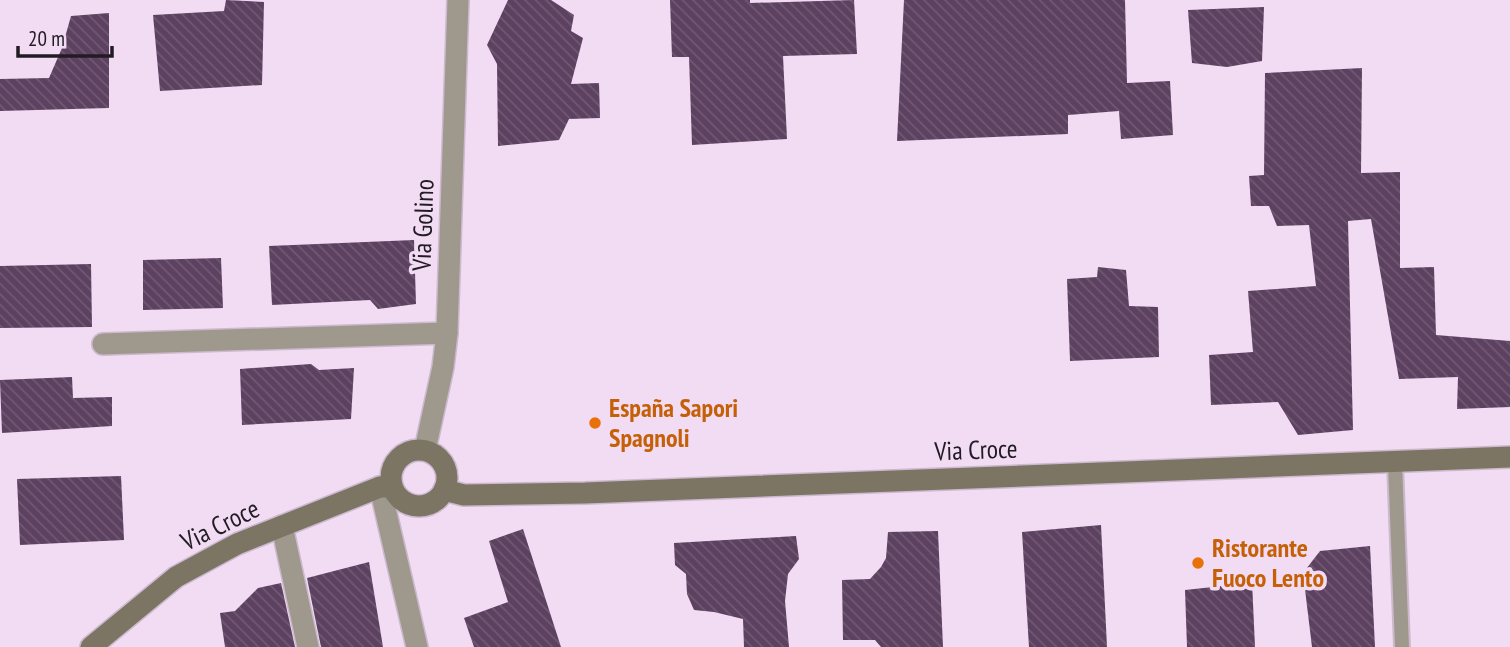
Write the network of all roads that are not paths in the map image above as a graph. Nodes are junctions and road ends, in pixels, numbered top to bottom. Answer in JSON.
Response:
{"nodes":[{"id":1,"x":458,"y":0,"type":"edge"},
{"id":2,"x":447,"y":333,"type":"junction"},
{"id":3,"x":103,"y":344,"type":"dead end"},
{"id":4,"x":425,"y":450,"type":"junction"},
{"id":5,"x":1510,"y":457,"type":"edge"},
{"id":6,"x":1395,"y":463,"type":"junction"},
{"id":7,"x":386,"y":487,"type":"junction"},
{"id":8,"x":444,"y":490,"type":"junction"},
{"id":9,"x":282,"y":526,"type":"junction"},
{"id":10,"x":90,"y":647,"type":"edge"},
{"id":11,"x":308,"y":647,"type":"edge"},
{"id":12,"x":417,"y":647,"type":"edge"},
{"id":13,"x":1402,"y":647,"type":"edge"}],
"edges":[{"from":1,"to":2,"type":"street","name":"Via Golino"},
{"from":2,"to":3,"type":"street"},
{"from":2,"to":4,"type":"street","name":"Via Golino"},
{"from":4,"to":7,"type":"street"},
{"from":4,"to":8,"type":"street"},
{"from":5,"to":6,"type":"street","name":"Via Croce"},
{"from":6,"to":8,"type":"street","name":"Via Croce"},
{"from":6,"to":13,"type":"lane"},
{"from":7,"to":8,"type":"street"},
{"from":7,"to":9,"type":"street","name":"Via Croce"},
{"from":7,"to":12,"type":"street"},
{"from":9,"to":10,"type":"street","name":"Via Croce"},
{"from":9,"to":11,"type":"street"}]}
